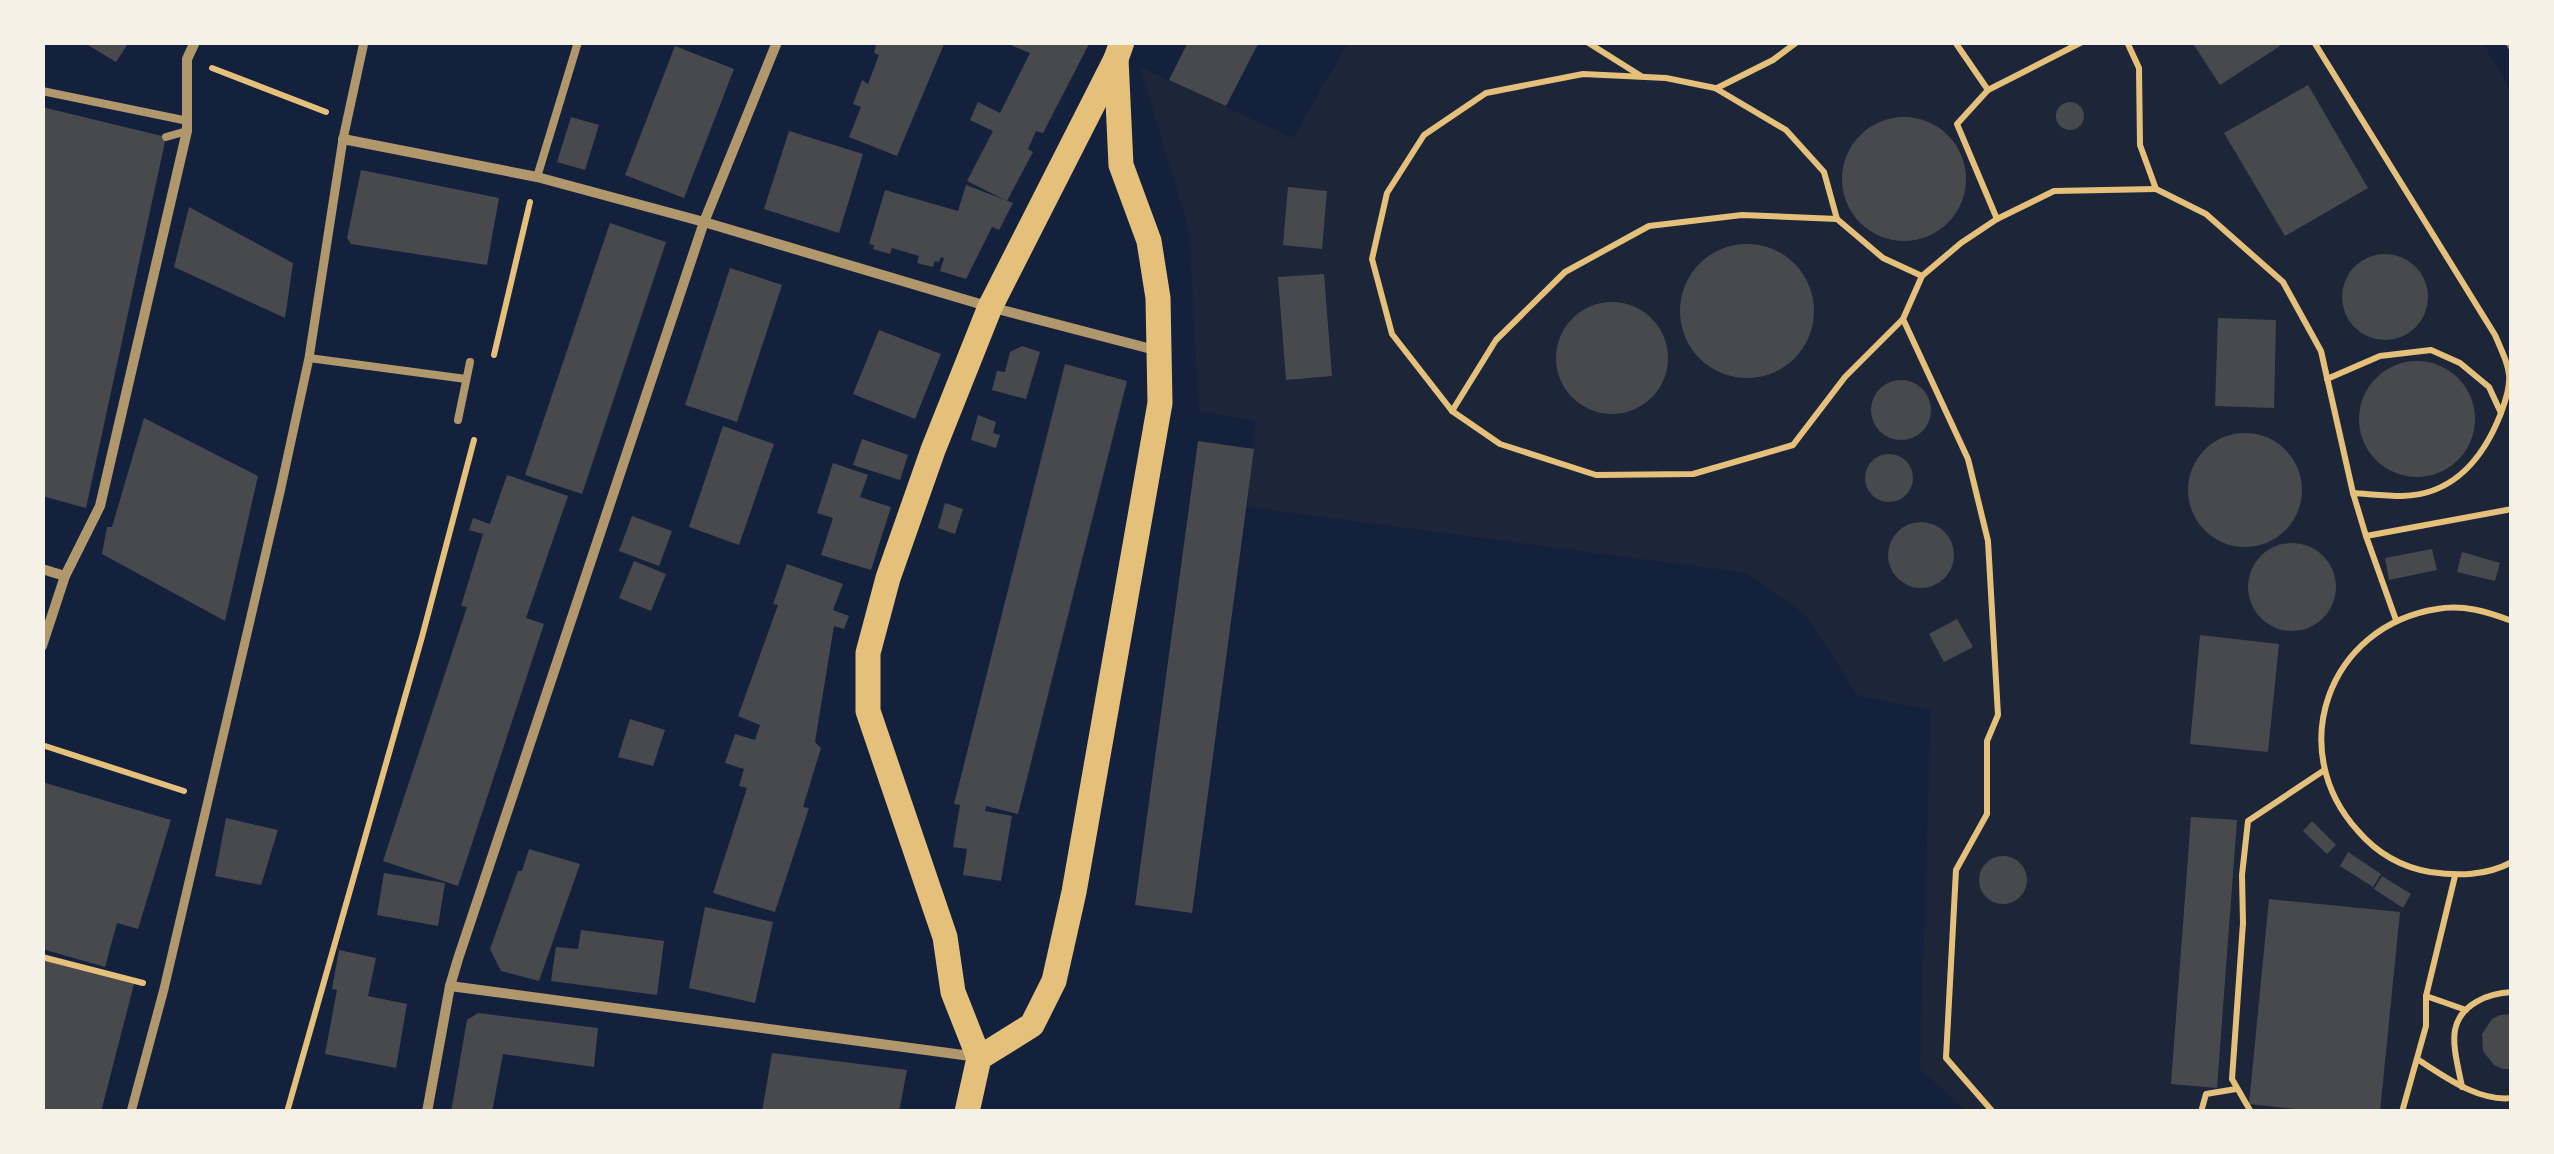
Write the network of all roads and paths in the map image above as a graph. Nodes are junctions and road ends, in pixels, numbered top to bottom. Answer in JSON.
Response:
{"nodes":[{"id":1,"x":196,"y":42,"type":"edge"},
{"id":2,"x":364,"y":42,"type":"edge"},
{"id":3,"x":578,"y":42,"type":"edge"},
{"id":4,"x":777,"y":42,"type":"edge"},
{"id":5,"x":1587,"y":42,"type":"edge"},
{"id":6,"x":1796,"y":42,"type":"edge"},
{"id":7,"x":1955,"y":42,"type":"edge"},
{"id":8,"x":2082,"y":42,"type":"edge"},
{"id":9,"x":2126,"y":42,"type":"edge"},
{"id":10,"x":2314,"y":42,"type":"edge"},
{"id":11,"x":1119,"y":51,"type":"edge"},
{"id":12,"x":188,"y":58,"type":"junction"},
{"id":13,"x":1642,"y":77,"type":"junction"},
{"id":14,"x":1716,"y":88,"type":"junction"},
{"id":15,"x":1988,"y":90,"type":"junction"},
{"id":16,"x":42,"y":91,"type":"edge"},
{"id":17,"x":347,"y":120,"type":"junction"},
{"id":18,"x":188,"y":126,"type":"junction"},
{"id":19,"x":166,"y":137,"type":"dead end"},
{"id":20,"x":343,"y":139,"type":"junction"},
{"id":21,"x":537,"y":176,"type":"junction"},
{"id":22,"x":2156,"y":189,"type":"junction"},
{"id":23,"x":1837,"y":219,"type":"junction"},
{"id":24,"x":1997,"y":219,"type":"junction"},
{"id":25,"x":704,"y":222,"type":"junction"},
{"id":26,"x":1922,"y":276,"type":"junction"},
{"id":27,"x":990,"y":307,"type":"junction"},
{"id":28,"x":1903,"y":319,"type":"junction"},
{"id":29,"x":1159,"y":352,"type":"junction"},
{"id":30,"x":309,"y":358,"type":"junction"},
{"id":31,"x":470,"y":362,"type":"dead end"},
{"id":32,"x":491,"y":368,"type":"dead end"},
{"id":33,"x":466,"y":379,"type":"junction"},
{"id":34,"x":2327,"y":379,"type":"junction"},
{"id":35,"x":1452,"y":410,"type":"junction"},
{"id":36,"x":2502,"y":413,"type":"junction"},
{"id":37,"x":458,"y":420,"type":"dead end"},
{"id":38,"x":478,"y":424,"type":"dead end"},
{"id":39,"x":2354,"y":492,"type":"junction"},
{"id":40,"x":2512,"y":508,"type":"edge"},
{"id":41,"x":2366,"y":536,"type":"junction"},
{"id":42,"x":42,"y":569,"type":"edge"},
{"id":43,"x":65,"y":576,"type":"junction"},
{"id":44,"x":2396,"y":620,"type":"junction"},
{"id":45,"x":2512,"y":621,"type":"edge"},
{"id":46,"x":42,"y":646,"type":"edge"},
{"id":47,"x":42,"y":745,"type":"edge"},
{"id":48,"x":2323,"y":772,"type":"junction"},
{"id":49,"x":208,"y":799,"type":"junction"},
{"id":50,"x":2512,"y":862,"type":"edge"},
{"id":51,"x":2455,"y":876,"type":"junction"},
{"id":52,"x":42,"y":957,"type":"edge"},
{"id":53,"x":450,"y":986,"type":"junction"},
{"id":54,"x":164,"y":989,"type":"junction"},
{"id":55,"x":2512,"y":992,"type":"edge"},
{"id":56,"x":2426,"y":996,"type":"junction"},
{"id":57,"x":2466,"y":1010,"type":"junction"},
{"id":58,"x":980,"y":1058,"type":"junction"},
{"id":59,"x":2417,"y":1059,"type":"junction"},
{"id":60,"x":2462,"y":1087,"type":"junction"},
{"id":61,"x":2236,"y":1088,"type":"junction"},
{"id":62,"x":2512,"y":1098,"type":"edge"},
{"id":63,"x":131,"y":1112,"type":"edge"},
{"id":64,"x":288,"y":1112,"type":"edge"},
{"id":65,"x":428,"y":1112,"type":"edge"},
{"id":66,"x":967,"y":1112,"type":"edge"},
{"id":67,"x":1994,"y":1112,"type":"edge"},
{"id":68,"x":2201,"y":1112,"type":"edge"},
{"id":69,"x":2251,"y":1112,"type":"edge"},
{"id":70,"x":2402,"y":1112,"type":"edge"}],
"edges":[{"from":1,"to":12,"type":"street"},
{"from":2,"to":17,"type":"street"},
{"from":3,"to":21,"type":"lane"},
{"from":4,"to":25,"type":"street"},
{"from":5,"to":13,"type":"path"},
{"from":6,"to":14,"type":"path"},
{"from":7,"to":15,"type":"path"},
{"from":8,"to":15,"type":"path"},
{"from":9,"to":22,"type":"path"},
{"from":10,"to":36,"type":"path"},
{"from":11,"to":27,"type":"main road"},
{"from":11,"to":29,"type":"main road"},
{"from":12,"to":17,"type":"path"},
{"from":12,"to":18,"type":"street"},
{"from":13,"to":14,"type":"path"},
{"from":13,"to":35,"type":"path"},
{"from":14,"to":23,"type":"path"},
{"from":15,"to":24,"type":"path"},
{"from":16,"to":18,"type":"lane"},
{"from":17,"to":20,"type":"street"},
{"from":18,"to":19,"type":"lane"},
{"from":18,"to":43,"type":"street"},
{"from":20,"to":21,"type":"street"},
{"from":20,"to":30,"type":"street"},
{"from":21,"to":25,"type":"street"},
{"from":21,"to":32,"type":"path"},
{"from":22,"to":24,"type":"path"},
{"from":22,"to":34,"type":"path"},
{"from":23,"to":26,"type":"path"},
{"from":23,"to":35,"type":"path"},
{"from":24,"to":26,"type":"path"},
{"from":25,"to":27,"type":"street"},
{"from":25,"to":53,"type":"street"},
{"from":26,"to":28,"type":"path"},
{"from":27,"to":29,"type":"street"},
{"from":27,"to":58,"type":"main road"},
{"from":28,"to":35,"type":"path"},
{"from":28,"to":67,"type":"path"},
{"from":29,"to":58,"type":"main road"},
{"from":30,"to":33,"type":"lane"},
{"from":30,"to":49,"type":"street"},
{"from":31,"to":33,"type":"lane"},
{"from":33,"to":37,"type":"lane"},
{"from":34,"to":36,"type":"path"},
{"from":34,"to":39,"type":"path"},
{"from":36,"to":39,"type":"path"},
{"from":38,"to":64,"type":"path"},
{"from":39,"to":41,"type":"path"},
{"from":40,"to":41,"type":"path"},
{"from":41,"to":44,"type":"path"},
{"from":42,"to":43,"type":"street"},
{"from":43,"to":46,"type":"street"},
{"from":44,"to":45,"type":"path"},
{"from":44,"to":48,"type":"path"},
{"from":47,"to":49,"type":"path"},
{"from":48,"to":51,"type":"path"},
{"from":48,"to":61,"type":"path"},
{"from":49,"to":54,"type":"street"},
{"from":50,"to":51,"type":"path"},
{"from":51,"to":56,"type":"path"},
{"from":52,"to":54,"type":"path"},
{"from":53,"to":58,"type":"street"},
{"from":53,"to":65,"type":"street"},
{"from":54,"to":63,"type":"street"},
{"from":55,"to":57,"type":"path"},
{"from":56,"to":57,"type":"path"},
{"from":56,"to":59,"type":"path"},
{"from":57,"to":60,"type":"path"},
{"from":58,"to":66,"type":"main road"},
{"from":59,"to":60,"type":"path"},
{"from":59,"to":70,"type":"path"},
{"from":60,"to":62,"type":"path"},
{"from":61,"to":68,"type":"path"},
{"from":61,"to":69,"type":"path"}]}
